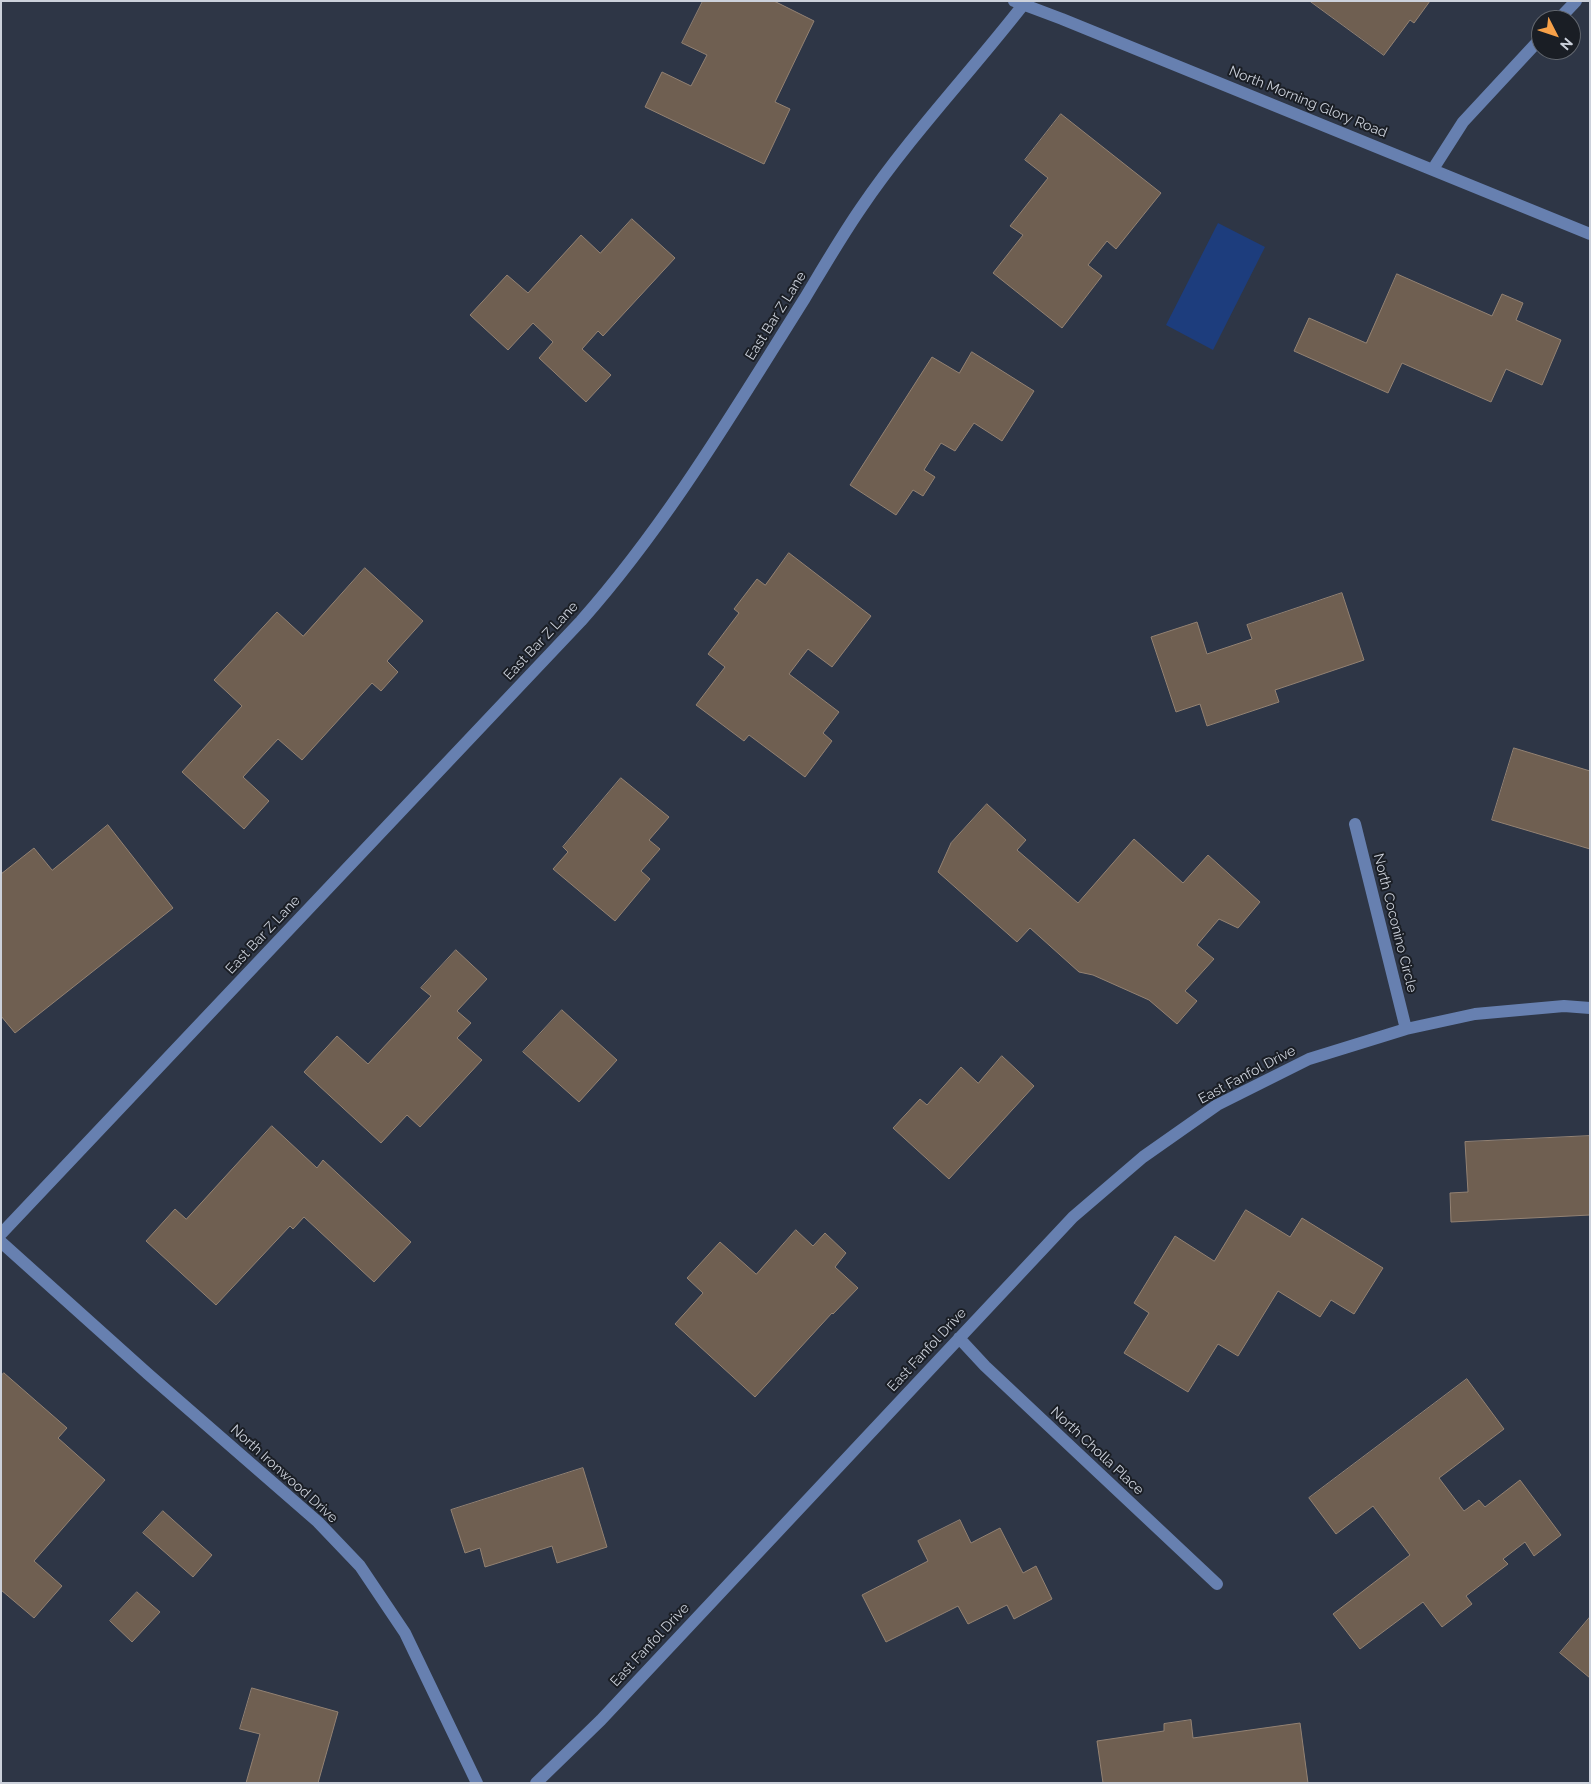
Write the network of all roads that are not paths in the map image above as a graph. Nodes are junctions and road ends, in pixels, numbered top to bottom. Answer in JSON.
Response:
{"nodes":[{"id":1,"x":1018,"y":3,"type":"edge"},
{"id":2,"x":1531,"y":49,"type":"edge"},
{"id":3,"x":1434,"y":169,"type":"junction"},
{"id":4,"x":1590,"y":234,"type":"edge"},
{"id":5,"x":1355,"y":824,"type":"dead end"},
{"id":6,"x":1590,"y":1008,"type":"edge"},
{"id":7,"x":1406,"y":1029,"type":"junction"},
{"id":8,"x":1,"y":1234,"type":"edge"},
{"id":9,"x":1,"y":1242,"type":"edge"},
{"id":10,"x":958,"y":1338,"type":"junction"},
{"id":11,"x":1217,"y":1584,"type":"dead end"},
{"id":12,"x":477,"y":1783,"type":"edge"},
{"id":13,"x":536,"y":1783,"type":"edge"}],
"edges":[{"from":1,"to":3,"type":"street","name":"North Morning Glory Road"},
{"from":1,"to":8,"type":"street","name":"East Bar Z Lane"},
{"from":2,"to":3,"type":"street"},
{"from":3,"to":4,"type":"street","name":"North Morning Glory Road"},
{"from":5,"to":7,"type":"street","name":"North Coconino Circle"},
{"from":6,"to":7,"type":"street","name":"East Fanfol Drive"},
{"from":7,"to":10,"type":"street","name":"East Fanfol Drive"},
{"from":9,"to":12,"type":"street","name":"North Ironwood Drive"},
{"from":10,"to":11,"type":"street","name":"North Cholla Place"},
{"from":10,"to":13,"type":"street","name":"East Fanfol Drive"}]}
